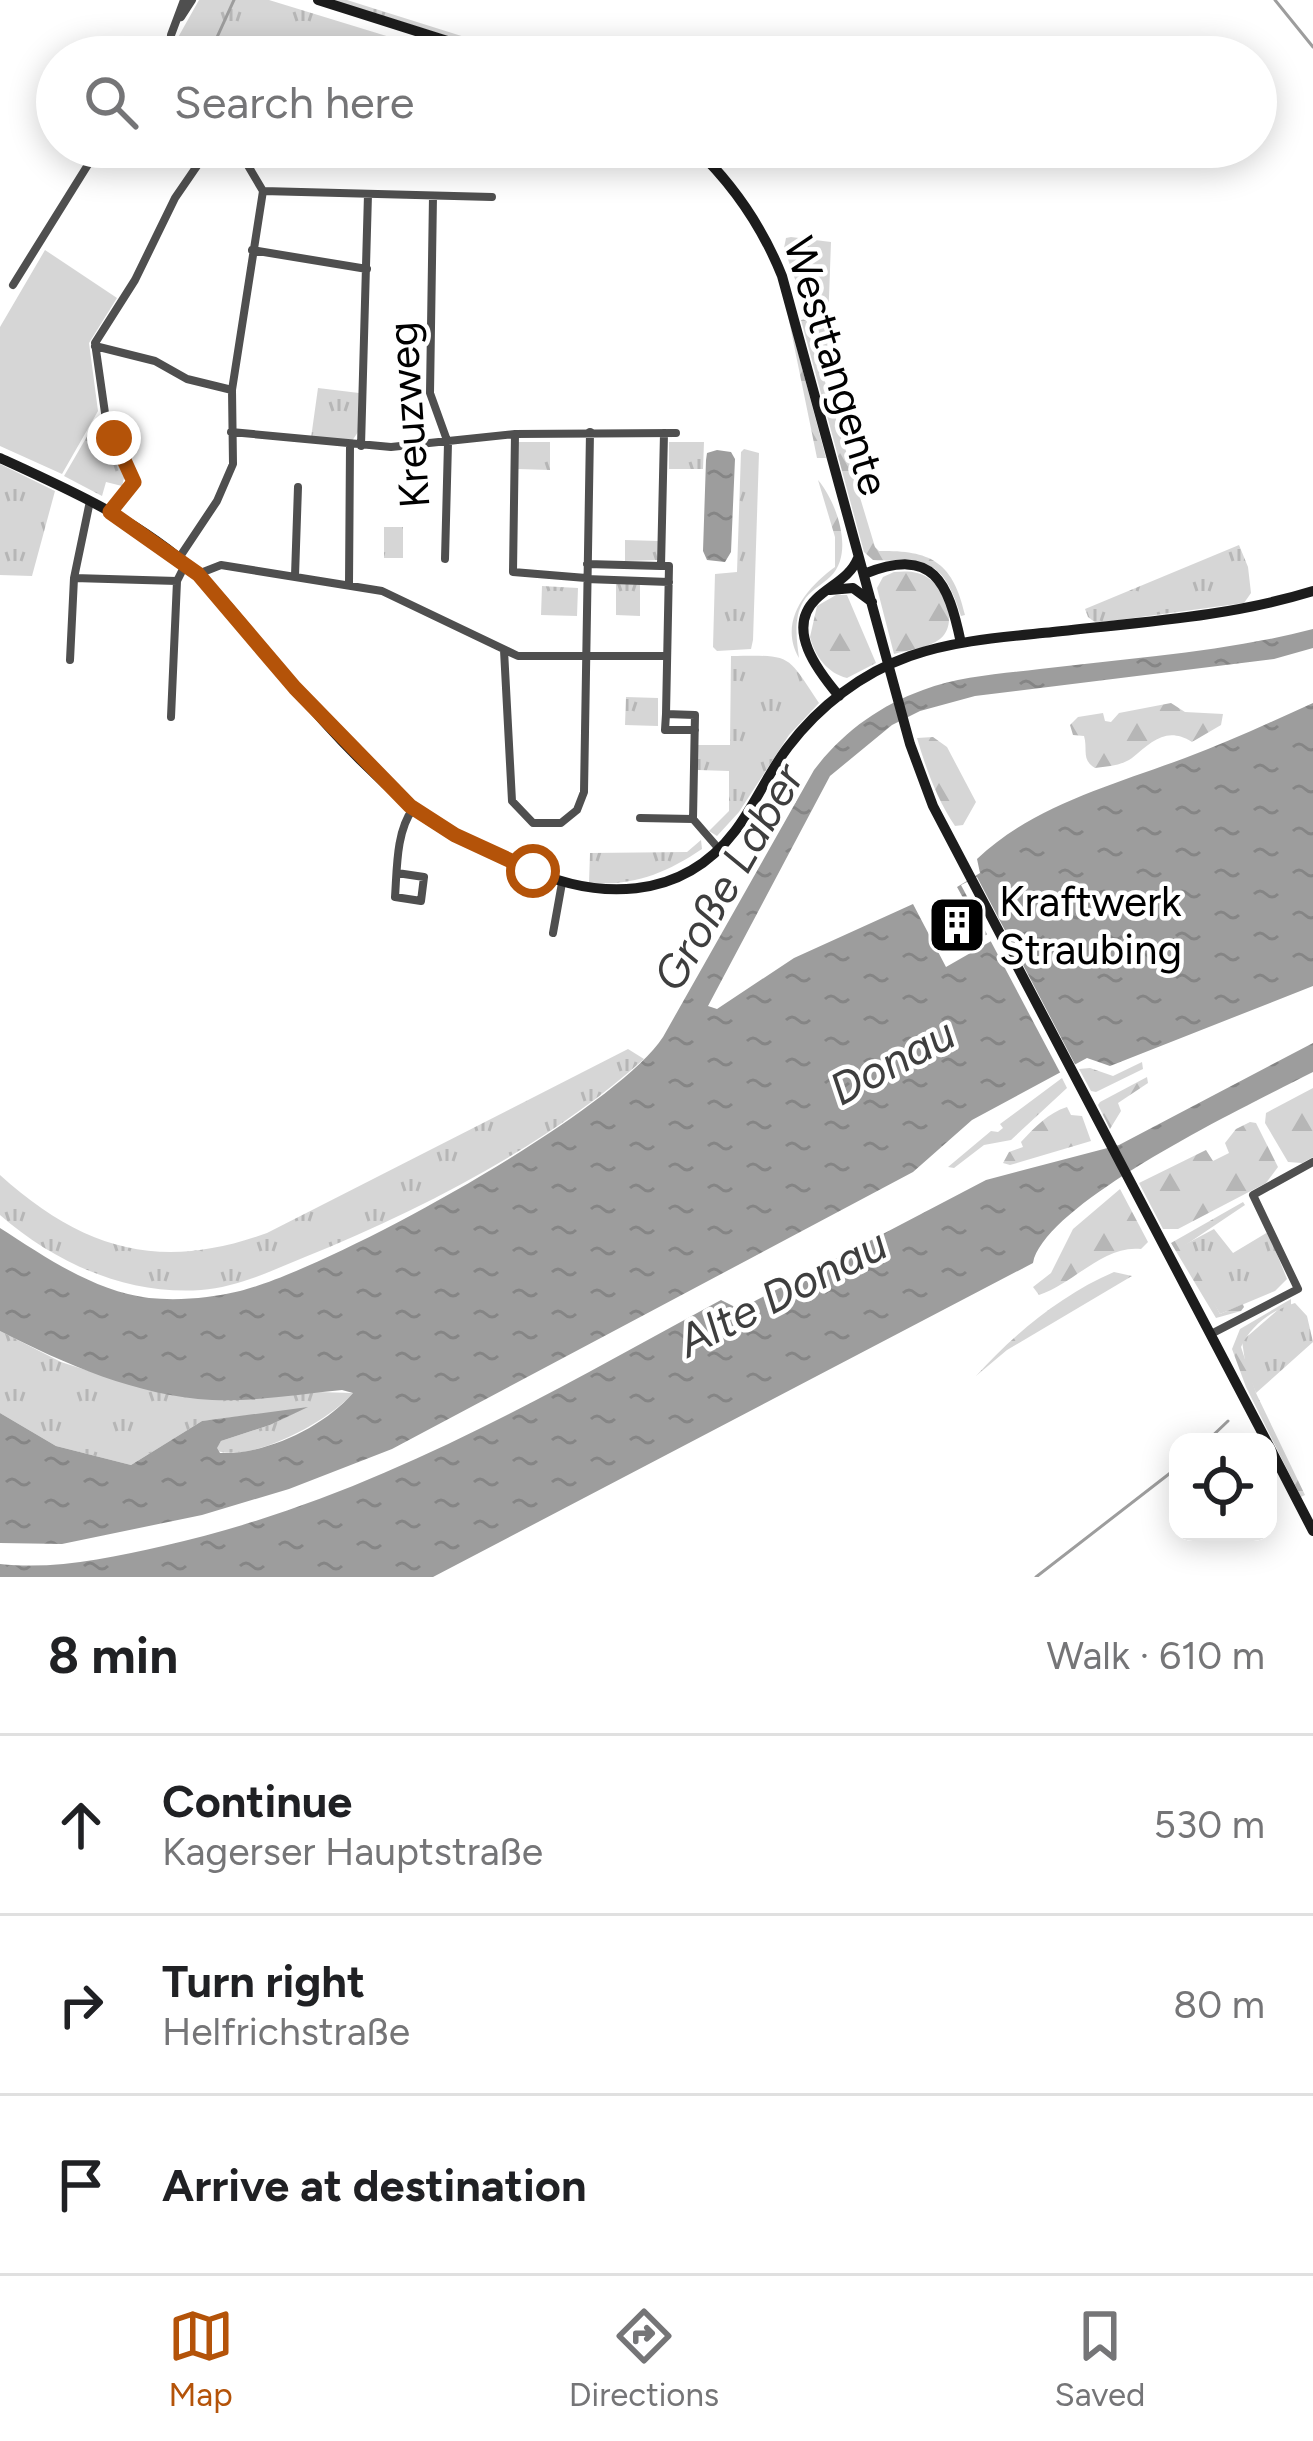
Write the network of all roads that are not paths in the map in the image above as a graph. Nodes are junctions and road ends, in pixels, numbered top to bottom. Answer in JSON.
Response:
{"nodes":[{"id":1,"x":188,"y":0,"type":"edge"},
{"id":2,"x":317,"y":0,"type":"edge"},
{"id":3,"x":172,"y":36,"type":"edge"},
{"id":4,"x":431,"y":36,"type":"edge"},
{"id":5,"x":86,"y":168,"type":"edge"},
{"id":6,"x":196,"y":168,"type":"edge"},
{"id":7,"x":250,"y":168,"type":"edge"},
{"id":8,"x":714,"y":168,"type":"edge"},
{"id":9,"x":263,"y":191,"type":"junction"},
{"id":10,"x":368,"y":194,"type":"junction"},
{"id":11,"x":433,"y":196,"type":"junction"},
{"id":12,"x":492,"y":196,"type":"dead end"},
{"id":13,"x":252,"y":250,"type":"junction"},
{"id":14,"x":367,"y":269,"type":"junction"},
{"id":15,"x":13,"y":285,"type":"dead end"},
{"id":16,"x":94,"y":346,"type":"junction"},
{"id":17,"x":232,"y":389,"type":"junction"},
{"id":18,"x":231,"y":432,"type":"junction"},
{"id":19,"x":590,"y":432,"type":"junction"},
{"id":20,"x":664,"y":433,"type":"junction"},
{"id":21,"x":515,"y":434,"type":"junction"},
{"id":22,"x":676,"y":434,"type":"dead end"},
{"id":23,"x":448,"y":443,"type":"junction"},
{"id":24,"x":350,"y":446,"type":"junction"},
{"id":25,"x":361,"y":446,"type":"junction"},
{"id":26,"x":0,"y":458,"type":"edge"},
{"id":27,"x":298,"y":487,"type":"dead end"},
{"id":28,"x":90,"y":501,"type":"junction"},
{"id":29,"x":110,"y":512,"type":"junction"},
{"id":30,"x":859,"y":555,"type":"junction"},
{"id":31,"x":445,"y":559,"type":"dead end"},
{"id":32,"x":182,"y":560,"type":"junction"},
{"id":33,"x":587,"y":564,"type":"junction"},
{"id":34,"x":661,"y":566,"type":"junction"},
{"id":35,"x":198,"y":574,"type":"junction"},
{"id":36,"x":864,"y":574,"type":"junction"},
{"id":37,"x":295,"y":576,"type":"junction"},
{"id":38,"x":74,"y":578,"type":"junction"},
{"id":39,"x":586,"y":579,"type":"junction"},
{"id":40,"x":177,"y":580,"type":"junction"},
{"id":41,"x":669,"y":582,"type":"junction"},
{"id":42,"x":349,"y":585,"type":"junction"},
{"id":43,"x":827,"y":591,"type":"junction"},
{"id":44,"x":1313,"y":591,"type":"edge"},
{"id":45,"x":872,"y":602,"type":"junction"},
{"id":46,"x":961,"y":643,"type":"junction"},
{"id":47,"x":504,"y":650,"type":"junction"},
{"id":48,"x":666,"y":656,"type":"junction"},
{"id":49,"x":585,"y":657,"type":"junction"},
{"id":50,"x":70,"y":660,"type":"dead end"},
{"id":51,"x":839,"y":696,"type":"junction"},
{"id":52,"x":666,"y":714,"type":"junction"},
{"id":53,"x":171,"y":717,"type":"dead end"},
{"id":54,"x":695,"y":730,"type":"junction"},
{"id":55,"x":413,"y":809,"type":"junction"},
{"id":56,"x":640,"y":818,"type":"dead end"},
{"id":57,"x":693,"y":819,"type":"junction"},
{"id":58,"x":719,"y":849,"type":"junction"},
{"id":59,"x":397,"y":873,"type":"junction"},
{"id":60,"x":562,"y":883,"type":"junction"},
{"id":61,"x":553,"y":933,"type":"dead end"},
{"id":62,"x":1313,"y":1162,"type":"edge"},
{"id":63,"x":1211,"y":1334,"type":"junction"},
{"id":64,"x":1262,"y":1433,"type":"edge"},
{"id":65,"x":1277,"y":1462,"type":"edge"},
{"id":66,"x":1313,"y":1531,"type":"edge"}],
"edges":[{"from":1,"to":3,"type":"street"},
{"from":2,"to":4,"type":"main road"},
{"from":5,"to":15,"type":"street"},
{"from":6,"to":16,"type":"street"},
{"from":7,"to":9,"type":"street"},
{"from":8,"to":30,"type":"main road","name":"Westtangente"},
{"from":9,"to":10,"type":"street"},
{"from":9,"to":13,"type":"street"},
{"from":10,"to":11,"type":"street"},
{"from":10,"to":14,"type":"street"},
{"from":11,"to":12,"type":"street"},
{"from":11,"to":23,"type":"street","name":"Kreuzweg"},
{"from":13,"to":14,"type":"street"},
{"from":13,"to":17,"type":"street"},
{"from":14,"to":25,"type":"street"},
{"from":16,"to":17,"type":"street"},
{"from":16,"to":29,"type":"street"},
{"from":17,"to":18,"type":"street"},
{"from":18,"to":24,"type":"street"},
{"from":18,"to":32,"type":"street"},
{"from":19,"to":20,"type":"street"},
{"from":19,"to":21,"type":"street"},
{"from":19,"to":33,"type":"street"},
{"from":20,"to":22,"type":"street"},
{"from":20,"to":34,"type":"street"},
{"from":21,"to":23,"type":"street"},
{"from":21,"to":39,"type":"street"},
{"from":23,"to":25,"type":"street"},
{"from":23,"to":31,"type":"street","name":"Kreuzweg"},
{"from":24,"to":25,"type":"street"},
{"from":24,"to":42,"type":"street"},
{"from":26,"to":28,"type":"main road"},
{"from":27,"to":37,"type":"street"},
{"from":28,"to":29,"type":"main road"},
{"from":28,"to":38,"type":"street"},
{"from":29,"to":32,"type":"main road"},
{"from":30,"to":36,"type":"main road","name":"Westtangente"},
{"from":30,"to":43,"type":"main road"},
{"from":32,"to":35,"type":"main road"},
{"from":32,"to":40,"type":"street"},
{"from":33,"to":34,"type":"street"},
{"from":33,"to":39,"type":"street"},
{"from":34,"to":41,"type":"street"},
{"from":35,"to":37,"type":"street"},
{"from":35,"to":55,"type":"main road"},
{"from":36,"to":45,"type":"main road","name":"Westtangente"},
{"from":36,"to":46,"type":"main road"},
{"from":37,"to":42,"type":"street"},
{"from":38,"to":40,"type":"street"},
{"from":38,"to":50,"type":"street"},
{"from":39,"to":41,"type":"street"},
{"from":39,"to":49,"type":"street"},
{"from":40,"to":53,"type":"street"},
{"from":41,"to":48,"type":"street"},
{"from":42,"to":47,"type":"street"},
{"from":43,"to":45,"type":"main road"},
{"from":43,"to":51,"type":"main road"},
{"from":44,"to":46,"type":"main road"},
{"from":45,"to":63,"type":"main road"},
{"from":46,"to":51,"type":"main road"},
{"from":47,"to":49,"type":"street"},
{"from":47,"to":49,"type":"street"},
{"from":48,"to":49,"type":"street"},
{"from":48,"to":52,"type":"street"},
{"from":51,"to":58,"type":"main road"},
{"from":52,"to":54,"type":"street"},
{"from":52,"to":54,"type":"street"},
{"from":54,"to":57,"type":"street"},
{"from":55,"to":59,"type":"street"},
{"from":55,"to":60,"type":"main road"},
{"from":56,"to":57,"type":"street"},
{"from":57,"to":58,"type":"street"},
{"from":58,"to":60,"type":"main road"},
{"from":59,"to":59,"type":"street"},
{"from":60,"to":61,"type":"street"},
{"from":62,"to":63,"type":"street"},
{"from":63,"to":64,"type":"main road"},
{"from":65,"to":66,"type":"main road"}]}
